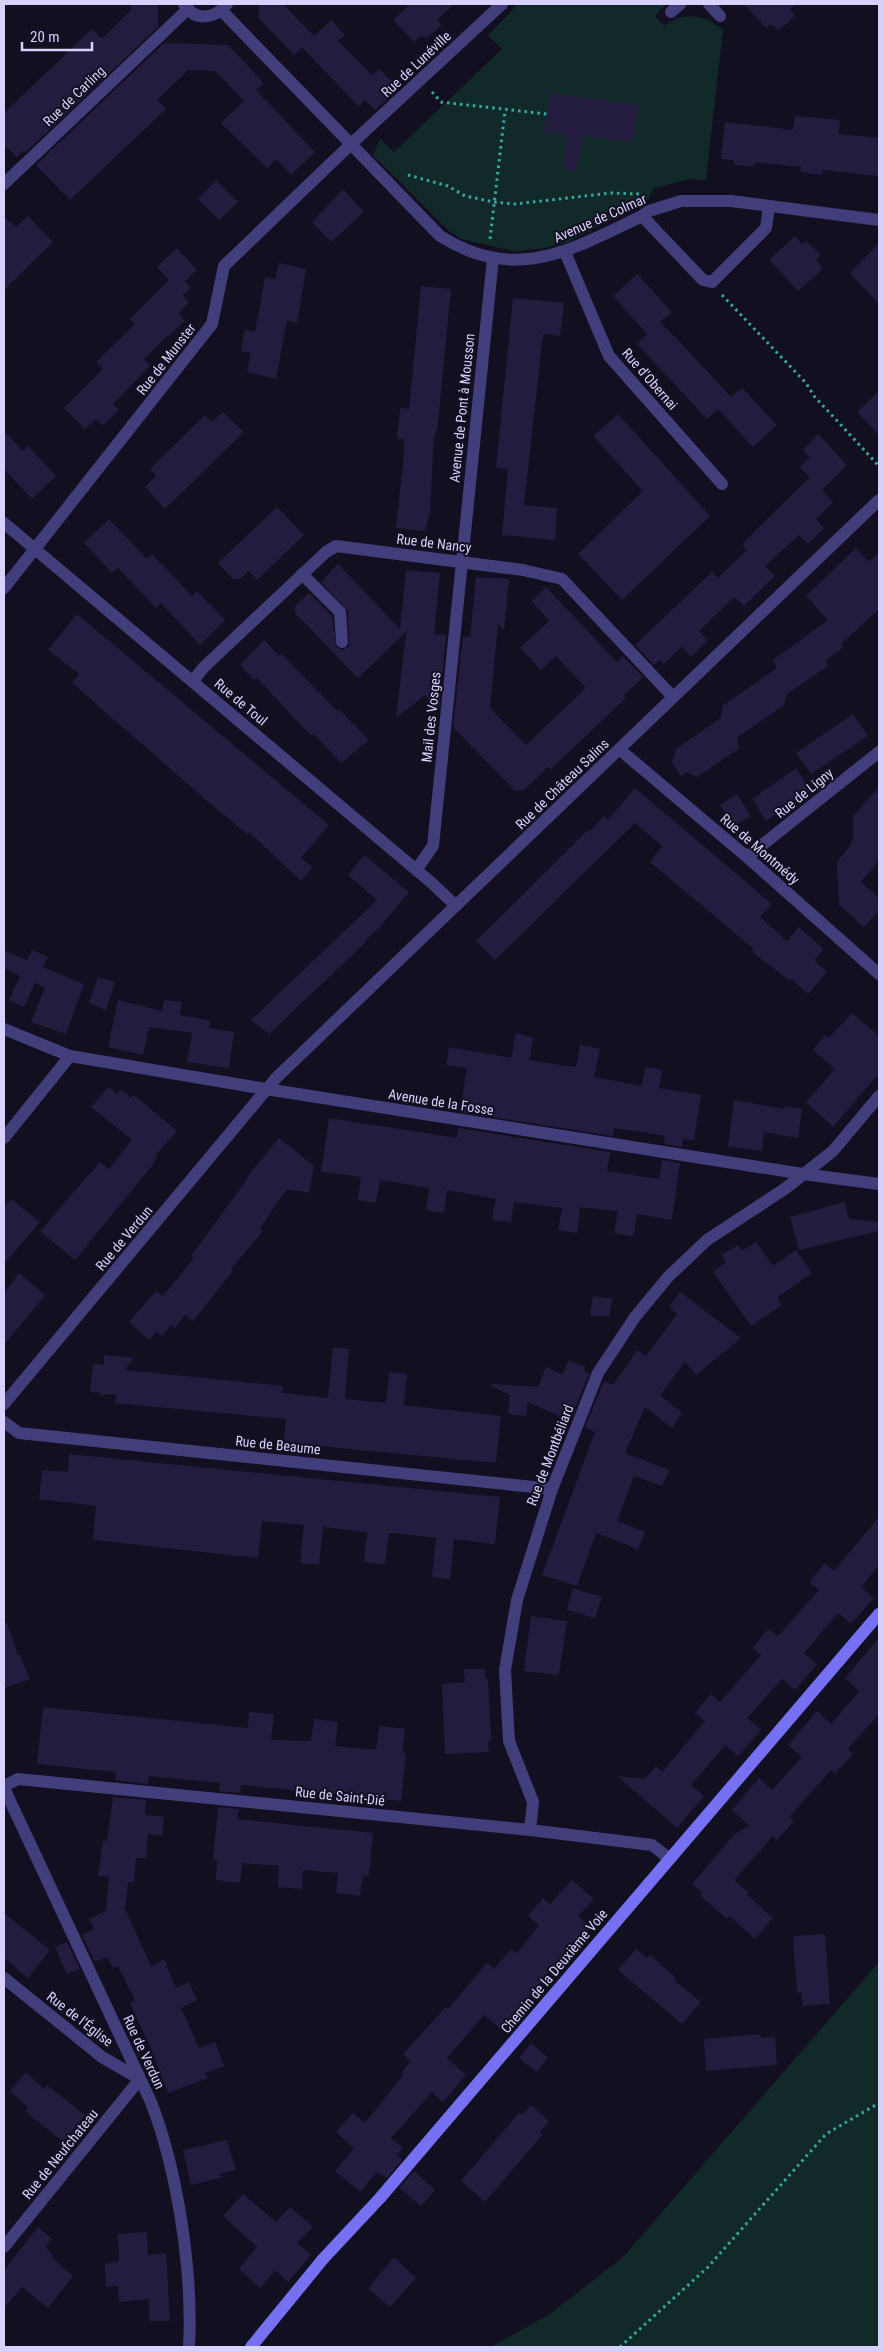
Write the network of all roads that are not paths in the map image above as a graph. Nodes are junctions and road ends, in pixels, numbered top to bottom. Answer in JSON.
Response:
{"nodes":[{"id":1,"x":502,"y":4,"type":"edge"},
{"id":2,"x":709,"y":4,"type":"edge"},
{"id":3,"x":186,"y":7,"type":"edge"},
{"id":4,"x":224,"y":7,"type":"edge"},
{"id":5,"x":720,"y":16,"type":"dead end"},
{"id":6,"x":350,"y":145,"type":"junction"},
{"id":7,"x":4,"y":184,"type":"edge"},
{"id":8,"x":769,"y":206,"type":"junction"},
{"id":9,"x":642,"y":216,"type":"junction"},
{"id":10,"x":879,"y":220,"type":"edge"},
{"id":11,"x":565,"y":252,"type":"junction"},
{"id":12,"x":493,"y":258,"type":"junction"},
{"id":13,"x":722,"y":484,"type":"dead end"},
{"id":14,"x":879,"y":500,"type":"edge"},
{"id":15,"x":4,"y":523,"type":"edge"},
{"id":16,"x":35,"y":549,"type":"junction"},
{"id":17,"x":462,"y":562,"type":"junction"},
{"id":18,"x":302,"y":574,"type":"junction"},
{"id":19,"x":4,"y":588,"type":"edge"},
{"id":20,"x":342,"y":642,"type":"dead end"},
{"id":21,"x":193,"y":680,"type":"junction"},
{"id":22,"x":673,"y":697,"type":"junction"},
{"id":23,"x":619,"y":750,"type":"junction"},
{"id":24,"x":879,"y":752,"type":"edge"},
{"id":25,"x":747,"y":857,"type":"junction"},
{"id":26,"x":416,"y":870,"type":"junction"},
{"id":27,"x":456,"y":906,"type":"junction"},
{"id":28,"x":879,"y":974,"type":"edge"},
{"id":29,"x":4,"y":1029,"type":"edge"},
{"id":30,"x":70,"y":1056,"type":"junction"},
{"id":31,"x":266,"y":1089,"type":"junction"},
{"id":32,"x":879,"y":1096,"type":"edge"},
{"id":33,"x":4,"y":1138,"type":"edge"},
{"id":34,"x":803,"y":1174,"type":"junction"},
{"id":35,"x":879,"y":1184,"type":"edge"},
{"id":36,"x":4,"y":1404,"type":"edge"},
{"id":37,"x":4,"y":1422,"type":"edge"},
{"id":38,"x":552,"y":1489,"type":"junction"},
{"id":39,"x":879,"y":1614,"type":"edge"},
{"id":40,"x":4,"y":1787,"type":"edge"},
{"id":41,"x":530,"y":1830,"type":"junction"},
{"id":42,"x":670,"y":1859,"type":"junction"},
{"id":43,"x":4,"y":1978,"type":"edge"},
{"id":44,"x":140,"y":2079,"type":"junction"},
{"id":45,"x":4,"y":2247,"type":"edge"},
{"id":46,"x":189,"y":2347,"type":"edge"},
{"id":47,"x":251,"y":2347,"type":"edge"}],
"edges":[{"from":1,"to":6,"type":"street","name":"Rue de Lunéville"},
{"from":2,"to":5,"type":"street"},
{"from":3,"to":4,"type":"street"},
{"from":3,"to":7,"type":"street","name":"Rue de Carling"},
{"from":4,"to":6,"type":"street","name":"Avenue de Colmar"},
{"from":6,"to":12,"type":"street","name":"Avenue de Colmar"},
{"from":6,"to":16,"type":"street","name":"Rue de Munster"},
{"from":8,"to":9,"type":"street","name":"Avenue de Colmar"},
{"from":8,"to":9,"type":"street"},
{"from":8,"to":10,"type":"street","name":"Avenue de Colmar"},
{"from":9,"to":11,"type":"street","name":"Avenue de Colmar"},
{"from":11,"to":12,"type":"street","name":"Avenue de Colmar"},
{"from":11,"to":13,"type":"street","name":"Rue d'Obernai"},
{"from":12,"to":17,"type":"street","name":"Avenue de Pont à Mousson"},
{"from":14,"to":22,"type":"street","name":"Rue de Château Salins"},
{"from":15,"to":16,"type":"street","name":"Rue de Toul"},
{"from":16,"to":19,"type":"street","name":"Rue de Munster"},
{"from":16,"to":21,"type":"street","name":"Rue de Toul"},
{"from":17,"to":18,"type":"street","name":"Rue de Nancy"},
{"from":17,"to":22,"type":"street","name":"Rue de Nancy"},
{"from":17,"to":26,"type":"street","name":"Mail des Vosges"},
{"from":18,"to":20,"type":"street"},
{"from":18,"to":21,"type":"street","name":"Rue de Nancy"},
{"from":21,"to":26,"type":"street","name":"Rue de Toul"},
{"from":22,"to":23,"type":"street","name":"Rue de Château Salins"},
{"from":23,"to":25,"type":"street","name":"Rue de Montmédy"},
{"from":23,"to":27,"type":"street","name":"Rue de Château Salins"},
{"from":24,"to":25,"type":"street","name":"Rue de Ligny"},
{"from":25,"to":28,"type":"street","name":"Rue de Montmédy"},
{"from":26,"to":27,"type":"street","name":"Rue de Toul"},
{"from":27,"to":31,"type":"street","name":"Rue de Château Salins"},
{"from":29,"to":30,"type":"street","name":"Avenue de la Fosse"},
{"from":30,"to":31,"type":"street","name":"Avenue de la Fosse"},
{"from":30,"to":33,"type":"street"},
{"from":31,"to":34,"type":"street","name":"Avenue de la Fosse"},
{"from":31,"to":36,"type":"street","name":"Rue de Verdun"},
{"from":32,"to":34,"type":"street","name":"Rue de Montbéliard"},
{"from":34,"to":35,"type":"street","name":"Avenue de la Fosse"},
{"from":34,"to":38,"type":"street","name":"Rue de Montbéliard"},
{"from":37,"to":38,"type":"street","name":"Rue de Beaume"},
{"from":38,"to":41,"type":"street","name":"Rue de Montbéliard"},
{"from":39,"to":42,"type":"street","name":"Chemin de la Deuxième Voie"},
{"from":40,"to":41,"type":"street","name":"Rue de Saint-Dié"},
{"from":40,"to":44,"type":"street","name":"Rue de Verdun"},
{"from":41,"to":42,"type":"street","name":"Rue de Saint-Dié"},
{"from":42,"to":47,"type":"street","name":"Chemin de la Deuxième Voie"},
{"from":43,"to":44,"type":"street","name":"Rue de l'Église"},
{"from":44,"to":45,"type":"street","name":"Rue de Neufchateau"},
{"from":44,"to":46,"type":"street","name":"Rue de Verdun"}]}
